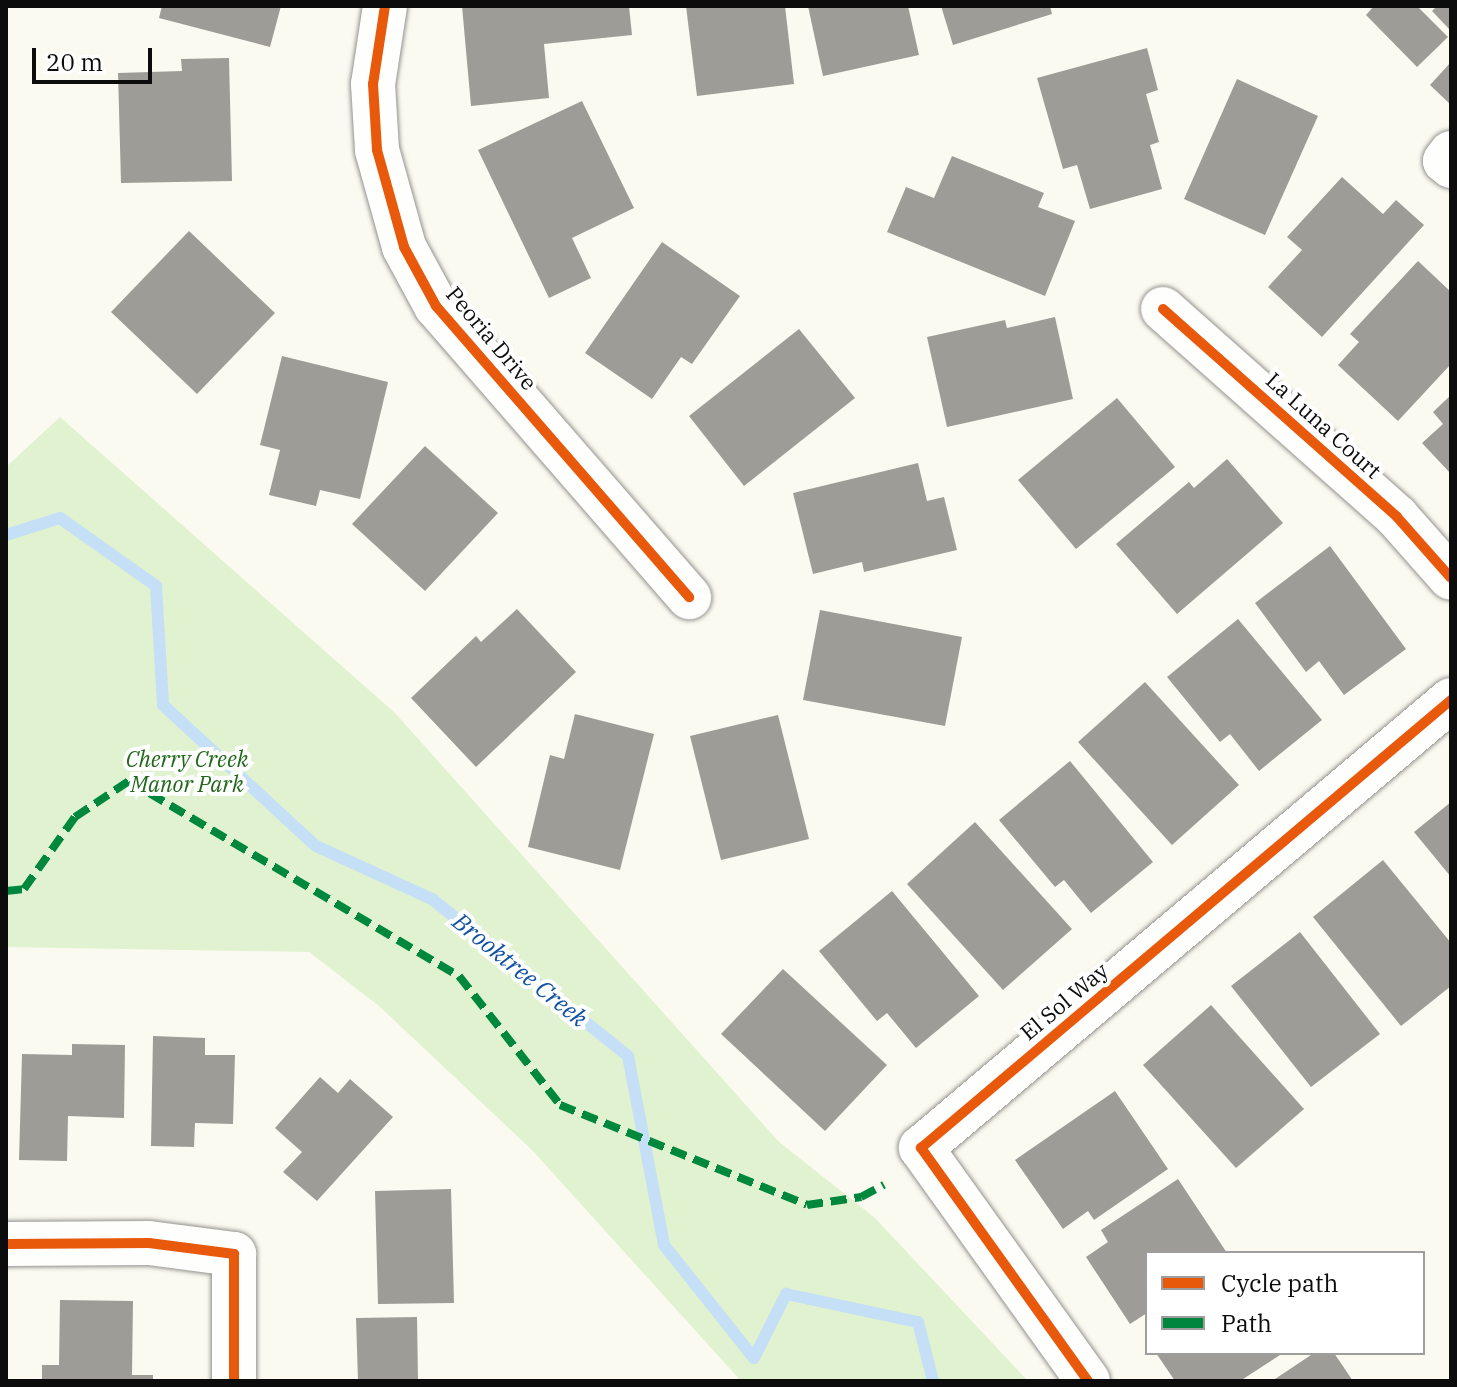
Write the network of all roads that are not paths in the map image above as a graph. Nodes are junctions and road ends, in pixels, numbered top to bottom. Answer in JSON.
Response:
{"nodes":[{"id":1,"x":385,"y":6,"type":"edge"},
{"id":2,"x":1451,"y":153,"type":"edge"},
{"id":3,"x":1451,"y":166,"type":"edge"},
{"id":4,"x":1163,"y":309,"type":"dead end"},
{"id":5,"x":1451,"y":578,"type":"edge"},
{"id":6,"x":689,"y":597,"type":"dead end"},
{"id":7,"x":1451,"y":700,"type":"edge"},
{"id":8,"x":6,"y":1244,"type":"edge"},
{"id":9,"x":234,"y":1381,"type":"edge"},
{"id":10,"x":1088,"y":1381,"type":"edge"}],
"edges":[{"from":1,"to":6,"type":"street","name":"Peoria Drive"},
{"from":2,"to":3,"type":"street"},
{"from":4,"to":5,"type":"street","name":"La Luna Court"},
{"from":7,"to":10,"type":"street","name":"El Sol Way"},
{"from":8,"to":9,"type":"street"}]}
